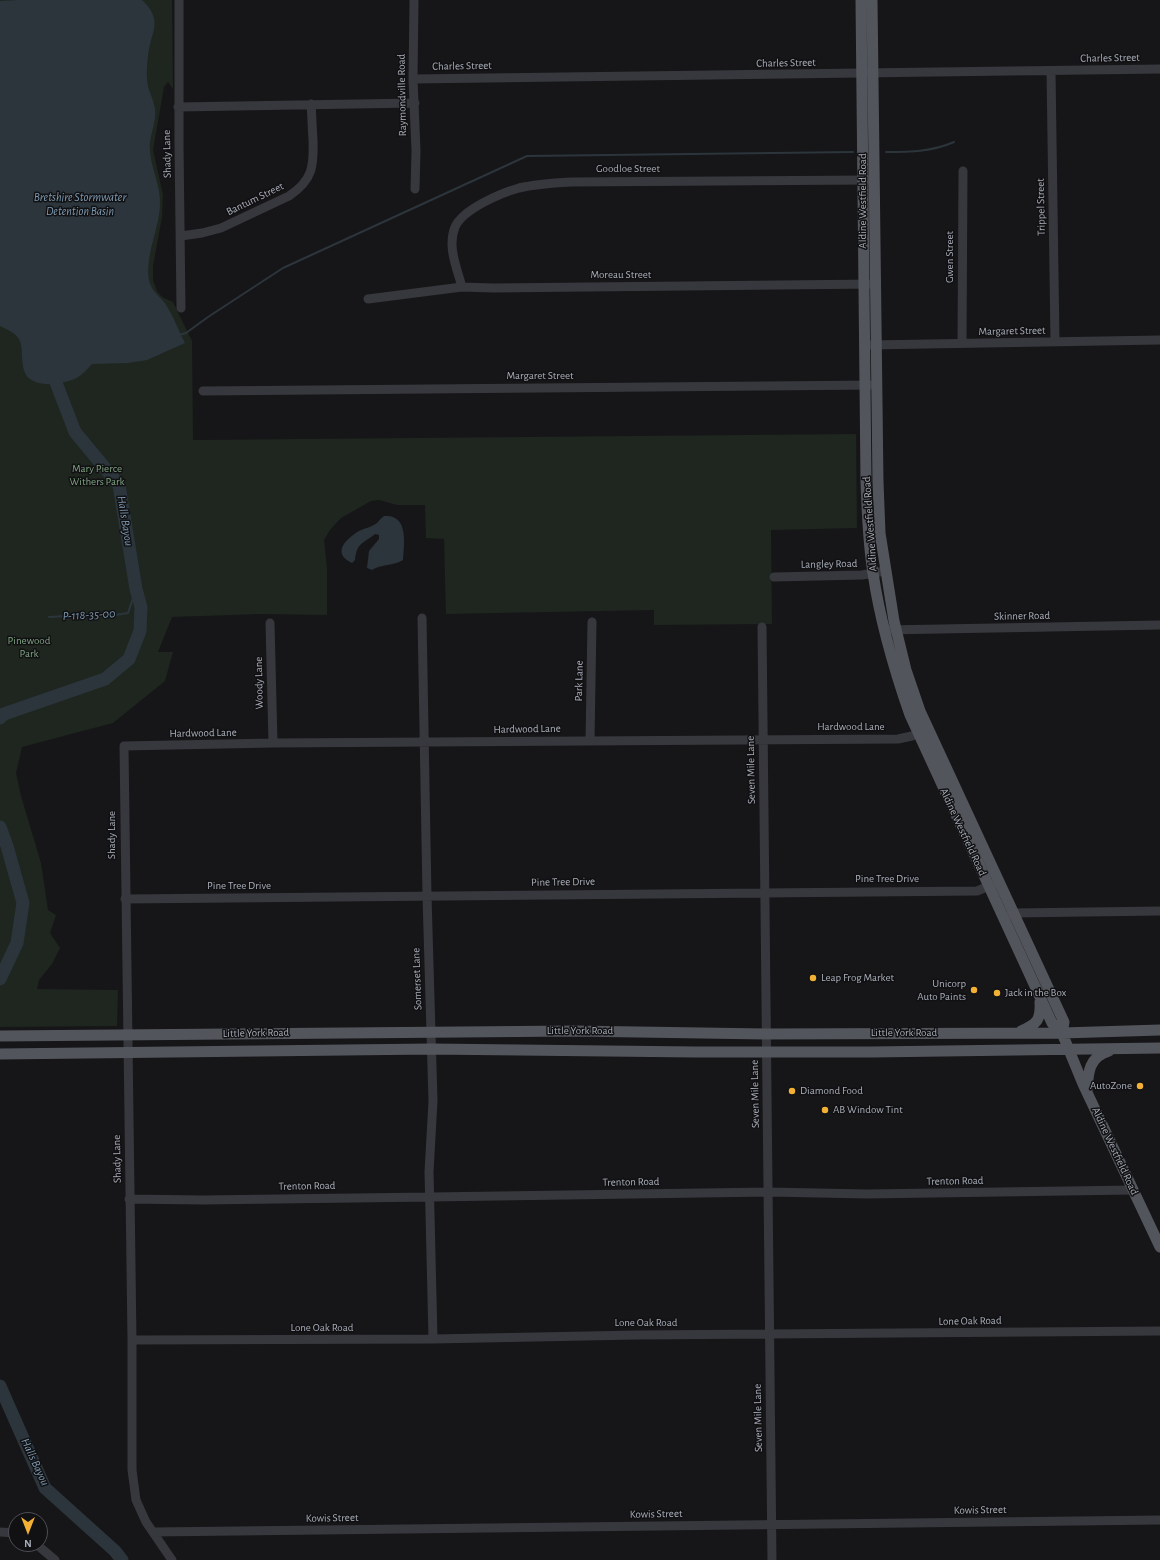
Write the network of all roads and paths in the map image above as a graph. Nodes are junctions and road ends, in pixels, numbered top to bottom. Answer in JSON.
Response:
{"nodes":[{"id":1,"x":179,"y":0,"type":"edge"},
{"id":2,"x":414,"y":0,"type":"edge"},
{"id":3,"x":861,"y":0,"type":"edge"},
{"id":4,"x":872,"y":0,"type":"edge"},
{"id":5,"x":1160,"y":69,"type":"edge"},
{"id":6,"x":1051,"y":71,"type":"junction"},
{"id":7,"x":861,"y":74,"type":"junction"},
{"id":8,"x":873,"y":74,"type":"junction"},
{"id":9,"x":413,"y":79,"type":"junction"},
{"id":10,"x":415,"y":103,"type":"junction"},
{"id":11,"x":311,"y":104,"type":"junction"},
{"id":12,"x":178,"y":107,"type":"junction"},
{"id":13,"x":963,"y":171,"type":"dead end"},
{"id":14,"x":874,"y":180,"type":"junction"},
{"id":15,"x":862,"y":181,"type":"junction"},
{"id":16,"x":415,"y":189,"type":"dead end"},
{"id":17,"x":181,"y":236,"type":"junction"},
{"id":18,"x":864,"y":284,"type":"junction"},
{"id":19,"x":876,"y":284,"type":"junction"},
{"id":20,"x":462,"y":287,"type":"junction"},
{"id":21,"x":368,"y":299,"type":"dead end"},
{"id":22,"x":181,"y":308,"type":"dead end"},
{"id":23,"x":1160,"y":340,"type":"edge"},
{"id":24,"x":1055,"y":342,"type":"junction"},
{"id":25,"x":962,"y":343,"type":"junction"},
{"id":26,"x":877,"y":345,"type":"junction"},
{"id":27,"x":865,"y":346,"type":"junction"},
{"id":28,"x":877,"y":385,"type":"junction"},
{"id":29,"x":865,"y":386,"type":"junction"},
{"id":30,"x":203,"y":391,"type":"dead end"},
{"id":31,"x":866,"y":481,"type":"junction"},
{"id":32,"x":878,"y":482,"type":"junction"},
{"id":33,"x":885,"y":571,"type":"junction"},
{"id":34,"x":873,"y":574,"type":"junction"},
{"id":35,"x":774,"y":577,"type":"dead end"},
{"id":36,"x":890,"y":596,"type":"junction"},
{"id":37,"x":878,"y":598,"type":"junction"},
{"id":38,"x":422,"y":618,"type":"dead end"},
{"id":39,"x":592,"y":622,"type":"dead end"},
{"id":40,"x":270,"y":623,"type":"dead end"},
{"id":41,"x":1160,"y":625,"type":"edge"},
{"id":42,"x":762,"y":627,"type":"dead end"},
{"id":43,"x":885,"y":630,"type":"junction"},
{"id":44,"x":897,"y":630,"type":"junction"},
{"id":45,"x":929,"y":730,"type":"junction"},
{"id":46,"x":918,"y":734,"type":"junction"},
{"id":47,"x":762,"y":739,"type":"junction"},
{"id":48,"x":590,"y":741,"type":"junction"},
{"id":49,"x":425,"y":742,"type":"junction"},
{"id":50,"x":273,"y":743,"type":"junction"},
{"id":51,"x":124,"y":746,"type":"joint"},
{"id":52,"x":999,"y":882,"type":"junction"},
{"id":53,"x":988,"y":887,"type":"junction"},
{"id":54,"x":764,"y":892,"type":"junction"},
{"id":55,"x":426,"y":896,"type":"junction"},
{"id":56,"x":125,"y":899,"type":"junction"},
{"id":57,"x":1160,"y":911,"type":"edge"},
{"id":58,"x":1014,"y":913,"type":"junction"},
{"id":59,"x":1002,"y":917,"type":"junction"},
{"id":60,"x":1040,"y":998,"type":"junction"},
{"id":61,"x":1160,"y":1030,"type":"edge"},
{"id":62,"x":431,"y":1032,"type":"junction"},
{"id":63,"x":1019,"y":1032,"type":"junction"},
{"id":64,"x":1062,"y":1032,"type":"junction"},
{"id":65,"x":766,"y":1034,"type":"junction"},
{"id":66,"x":128,"y":1035,"type":"junction"},
{"id":67,"x":4,"y":1036,"type":"edge"},
{"id":68,"x":1160,"y":1048,"type":"edge"},
{"id":69,"x":431,"y":1049,"type":"junction"},
{"id":70,"x":1118,"y":1049,"type":"junction"},
{"id":71,"x":1069,"y":1050,"type":"junction"},
{"id":72,"x":766,"y":1052,"type":"junction"},
{"id":73,"x":0,"y":1054,"type":"edge"},
{"id":74,"x":128,"y":1054,"type":"junction"},
{"id":75,"x":1087,"y":1092,"type":"junction"},
{"id":76,"x":1134,"y":1190,"type":"junction"},
{"id":77,"x":769,"y":1192,"type":"junction"},
{"id":78,"x":430,"y":1197,"type":"junction"},
{"id":79,"x":129,"y":1199,"type":"junction"},
{"id":80,"x":1160,"y":1247,"type":"edge"},
{"id":81,"x":1160,"y":1331,"type":"edge"},
{"id":82,"x":769,"y":1335,"type":"junction"},
{"id":83,"x":433,"y":1339,"type":"junction"},
{"id":84,"x":132,"y":1340,"type":"junction"},
{"id":85,"x":1160,"y":1520,"type":"edge"},
{"id":86,"x":771,"y":1524,"type":"junction"},
{"id":87,"x":153,"y":1532,"type":"junction"},
{"id":88,"x":46,"y":1552,"type":"edge"},
{"id":89,"x":55,"y":1560,"type":"edge"},
{"id":90,"x":172,"y":1560,"type":"edge"},
{"id":91,"x":772,"y":1560,"type":"edge"}],
"edges":[{"from":1,"to":12,"type":"street","name":"Shady Lane"},
{"from":2,"to":9,"type":"street","name":"Raymondville Road"},
{"from":3,"to":7,"type":"main road","name":"Aldine Westfield Road"},
{"from":4,"to":8,"type":"main road","name":"Aldine Westfield Road"},
{"from":5,"to":6,"type":"street","name":"Charles Street"},
{"from":6,"to":8,"type":"street","name":"Charles Street"},
{"from":6,"to":24,"type":"street","name":"Trippel Street"},
{"from":7,"to":8,"type":"street","name":"Charles Street"},
{"from":7,"to":9,"type":"street","name":"Charles Street"},
{"from":7,"to":15,"type":"main road","name":"Aldine Westfield Road"},
{"from":8,"to":14,"type":"main road","name":"Aldine Westfield Road"},
{"from":9,"to":10,"type":"street","name":"Raymondville Road"},
{"from":10,"to":11,"type":"street"},
{"from":10,"to":16,"type":"street","name":"Raymondville Road"},
{"from":11,"to":12,"type":"street"},
{"from":11,"to":17,"type":"street","name":"Bantum Street"},
{"from":12,"to":17,"type":"street","name":"Shady Lane"},
{"from":13,"to":25,"type":"street","name":"Gwen Street"},
{"from":14,"to":15,"type":"street","name":"Goodloe Street"},
{"from":14,"to":19,"type":"main road","name":"Aldine Westfield Road"},
{"from":15,"to":18,"type":"main road","name":"Aldine Westfield Road"},
{"from":15,"to":20,"type":"street","name":"Goodloe Street"},
{"from":17,"to":22,"type":"street","name":"Shady Lane"},
{"from":18,"to":19,"type":"street","name":"Moreau Street"},
{"from":18,"to":20,"type":"street","name":"Moreau Street"},
{"from":18,"to":27,"type":"main road","name":"Aldine Westfield Road"},
{"from":19,"to":26,"type":"main road","name":"Aldine Westfield Road"},
{"from":20,"to":21,"type":"street","name":"Moreau Street"},
{"from":23,"to":24,"type":"street","name":"Margaret Street"},
{"from":24,"to":25,"type":"street","name":"Margaret Street"},
{"from":25,"to":26,"type":"street","name":"Margaret Street"},
{"from":26,"to":27,"type":"street","name":"Margaret Street"},
{"from":26,"to":28,"type":"main road","name":"Aldine Westfield Road"},
{"from":27,"to":29,"type":"main road","name":"Aldine Westfield Road"},
{"from":28,"to":29,"type":"street","name":"Margaret Street"},
{"from":28,"to":32,"type":"main road","name":"Aldine Westfield Road"},
{"from":29,"to":30,"type":"street","name":"Margaret Street"},
{"from":29,"to":31,"type":"main road","name":"Aldine Westfield Road"},
{"from":31,"to":32,"type":"main road"},
{"from":31,"to":34,"type":"main road","name":"Aldine Westfield Road"},
{"from":32,"to":33,"type":"main road","name":"Aldine Westfield Road"},
{"from":33,"to":34,"type":"street","name":"Langley Road"},
{"from":33,"to":36,"type":"main road","name":"Aldine Westfield Road"},
{"from":34,"to":35,"type":"street","name":"Langley Road"},
{"from":34,"to":37,"type":"main road","name":"Aldine Westfield Road"},
{"from":36,"to":37,"type":"main road"},
{"from":36,"to":44,"type":"main road","name":"Aldine Westfield Road"},
{"from":37,"to":43,"type":"main road","name":"Aldine Westfield Road"},
{"from":38,"to":49,"type":"street","name":"Somerset Lane"},
{"from":39,"to":48,"type":"street","name":"Park Lane"},
{"from":40,"to":50,"type":"street","name":"Woody Lane"},
{"from":41,"to":44,"type":"street","name":"Skinner Road"},
{"from":42,"to":47,"type":"street","name":"Seven Mile Lane"},
{"from":43,"to":44,"type":"street","name":"Skinner Road"},
{"from":43,"to":46,"type":"main road","name":"Aldine Westfield Road"},
{"from":44,"to":45,"type":"main road","name":"Aldine Westfield Road"},
{"from":45,"to":46,"type":"street","name":"Hardwood Lane"},
{"from":45,"to":52,"type":"main road","name":"Aldine Westfield Road"},
{"from":46,"to":47,"type":"street","name":"Hardwood Lane"},
{"from":46,"to":53,"type":"main road","name":"Aldine Westfield Road"},
{"from":47,"to":48,"type":"street","name":"Hardwood Lane"},
{"from":47,"to":54,"type":"street","name":"Seven Mile Lane"},
{"from":48,"to":49,"type":"street","name":"Hardwood Lane"},
{"from":49,"to":50,"type":"street","name":"Hardwood Lane"},
{"from":49,"to":55,"type":"street","name":"Somerset Lane"},
{"from":50,"to":51,"type":"street","name":"Hardwood Lane"},
{"from":51,"to":56,"type":"street","name":"Shady Lane"},
{"from":52,"to":53,"type":"street","name":"Pine Tree Drive"},
{"from":52,"to":58,"type":"main road","name":"Aldine Westfield Road"},
{"from":53,"to":54,"type":"street","name":"Pine Tree Drive"},
{"from":53,"to":59,"type":"main road","name":"Aldine Westfield Road"},
{"from":54,"to":55,"type":"street","name":"Pine Tree Drive"},
{"from":54,"to":65,"type":"street","name":"Seven Mile Lane"},
{"from":55,"to":56,"type":"street","name":"Pine Tree Drive"},
{"from":55,"to":62,"type":"street","name":"Somerset Lane"},
{"from":56,"to":66,"type":"street","name":"Shady Lane"},
{"from":57,"to":58,"type":"street"},
{"from":58,"to":59,"type":"street"},
{"from":58,"to":64,"type":"main road","name":"Aldine Westfield Road"},
{"from":59,"to":60,"type":"main road","name":"Aldine Westfield Road"},
{"from":60,"to":63,"type":"main road"},
{"from":60,"to":64,"type":"main road","name":"Aldine Westfield Road"},
{"from":61,"to":64,"type":"main road","name":"Little York Road"},
{"from":62,"to":65,"type":"main road","name":"Little York Road"},
{"from":62,"to":66,"type":"main road","name":"Little York Road"},
{"from":62,"to":69,"type":"street","name":"Somerset Lane"},
{"from":63,"to":64,"type":"main road","name":"Little York Road"},
{"from":63,"to":65,"type":"main road","name":"Little York Road"},
{"from":64,"to":71,"type":"main road","name":"Aldine Westfield Road"},
{"from":65,"to":72,"type":"street","name":"Seven Mile Lane"},
{"from":66,"to":67,"type":"main road","name":"Little York Road"},
{"from":66,"to":74,"type":"street","name":"Shady Lane"},
{"from":68,"to":70,"type":"main road","name":"Little York Road"},
{"from":69,"to":72,"type":"main road","name":"Little York Road"},
{"from":69,"to":74,"type":"main road","name":"Little York Road"},
{"from":69,"to":78,"type":"street","name":"Somerset Lane"},
{"from":70,"to":71,"type":"main road","name":"Little York Road"},
{"from":70,"to":75,"type":"main road"},
{"from":71,"to":72,"type":"main road","name":"Little York Road"},
{"from":71,"to":75,"type":"main road","name":"Aldine Westfield Road"},
{"from":72,"to":77,"type":"street","name":"Seven Mile Lane"},
{"from":73,"to":74,"type":"main road","name":"Little York Road"},
{"from":74,"to":79,"type":"street","name":"Shady Lane"},
{"from":75,"to":76,"type":"main road","name":"Aldine Westfield Road"},
{"from":76,"to":77,"type":"street","name":"Trenton Road"},
{"from":76,"to":80,"type":"main road","name":"Aldine Westfield Road"},
{"from":77,"to":78,"type":"street","name":"Trenton Road"},
{"from":77,"to":82,"type":"street","name":"Seven Mile Lane"},
{"from":78,"to":79,"type":"street","name":"Trenton Road"},
{"from":78,"to":83,"type":"street","name":"Somerset Lane"},
{"from":79,"to":84,"type":"street","name":"Shady Lane"},
{"from":81,"to":82,"type":"street","name":"Lone Oak Road"},
{"from":82,"to":83,"type":"street","name":"Lone Oak Road"},
{"from":82,"to":86,"type":"street","name":"Seven Mile Lane"},
{"from":83,"to":84,"type":"street","name":"Lone Oak Road"},
{"from":84,"to":87,"type":"street","name":"Shady Lane"},
{"from":85,"to":86,"type":"street","name":"Kowis Street"},
{"from":86,"to":87,"type":"street","name":"Kowis Street"},
{"from":86,"to":91,"type":"street","name":"Seven Mile Lane"},
{"from":87,"to":90,"type":"street","name":"Shady Lane"},
{"from":88,"to":89,"type":"street"}]}
